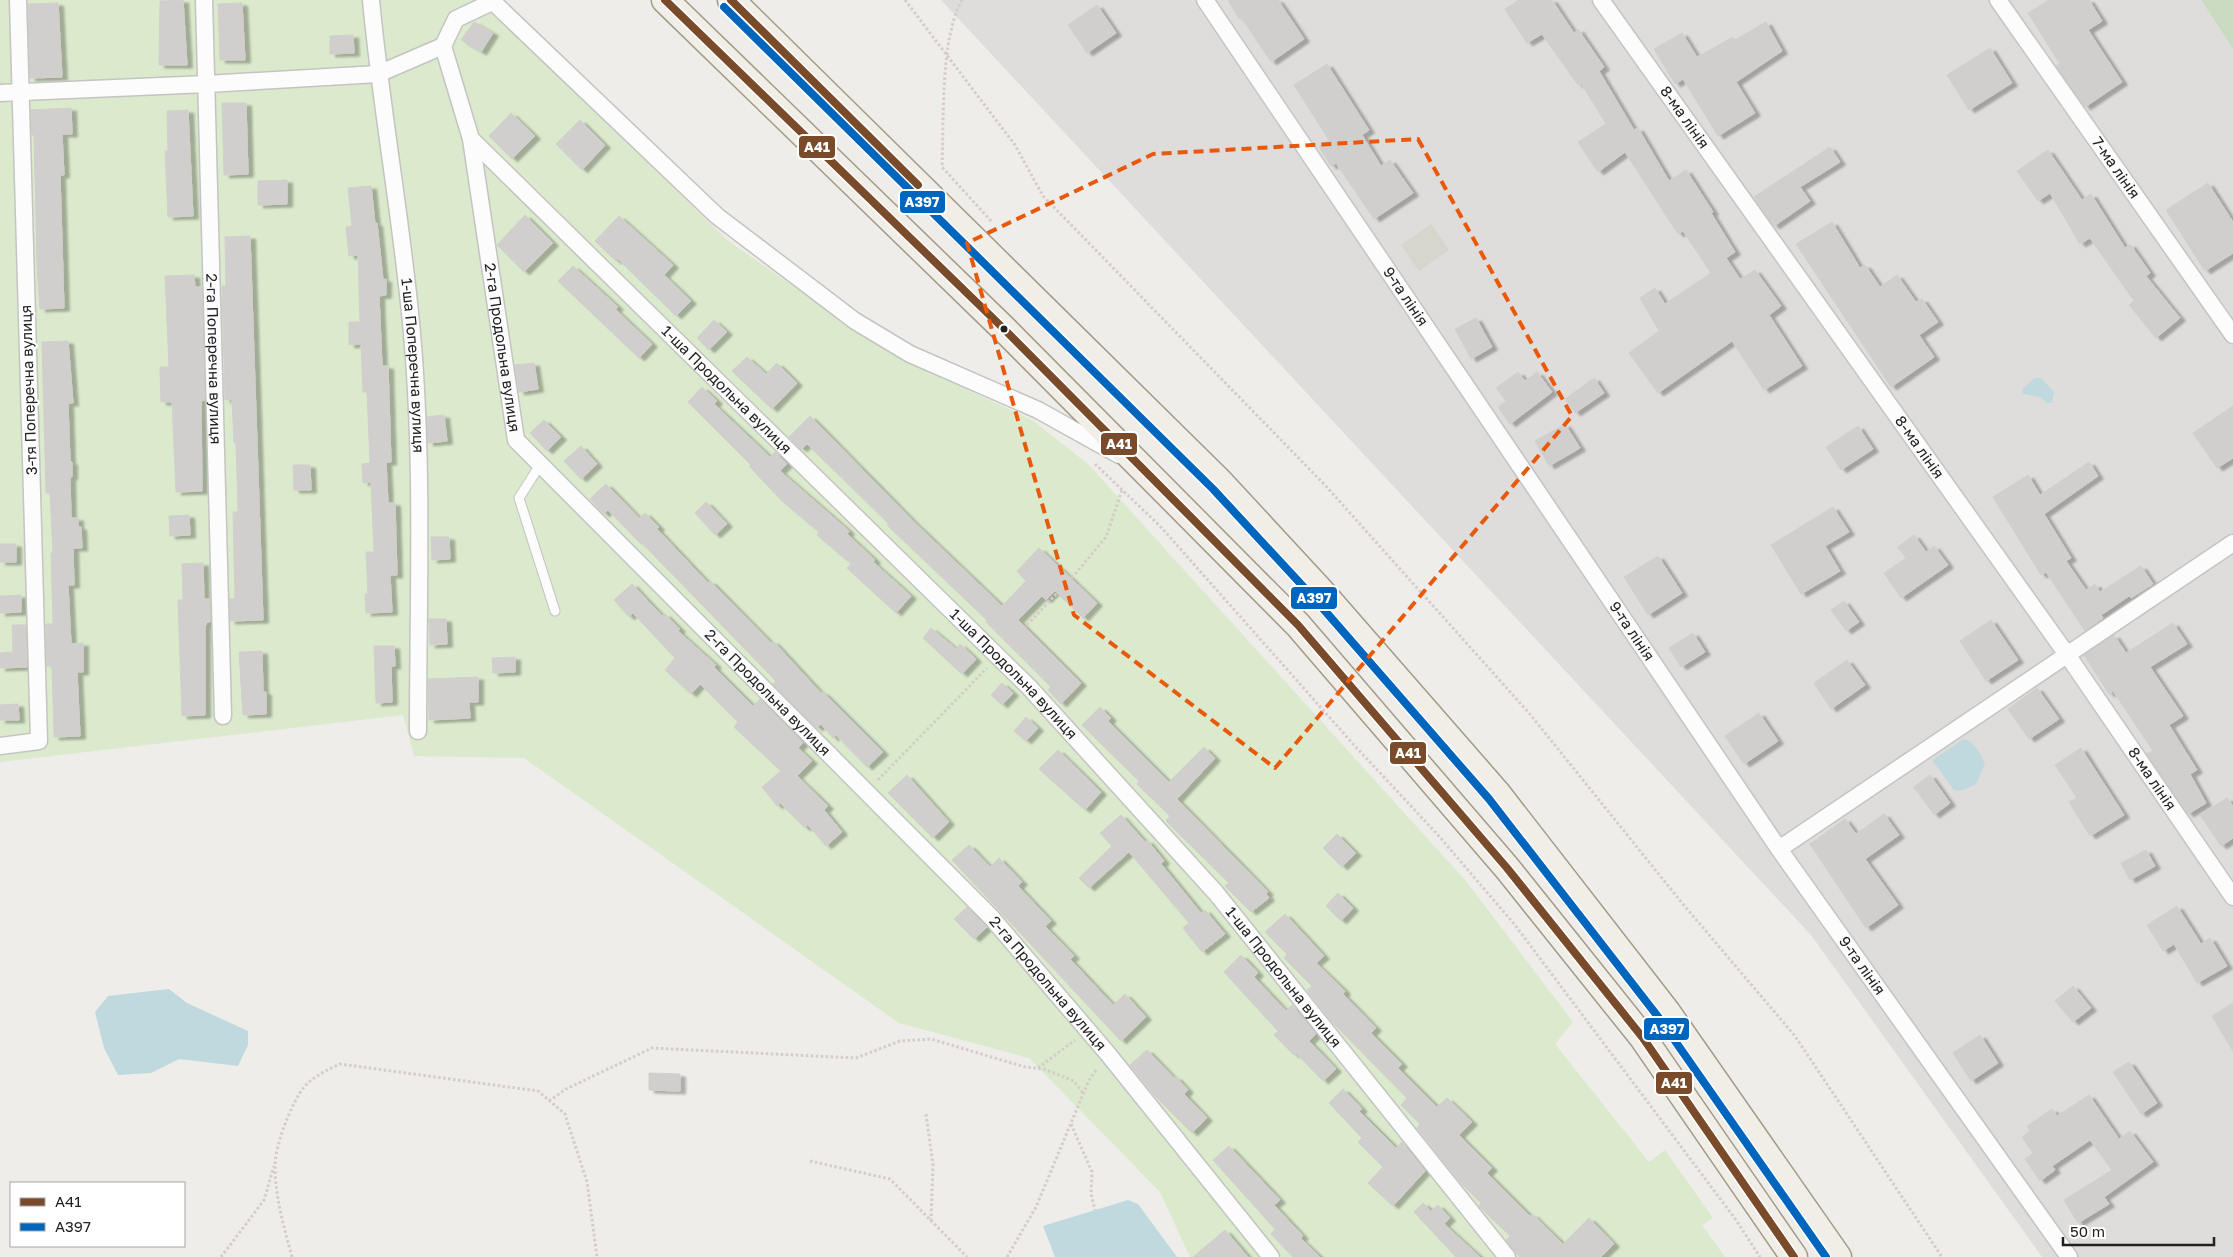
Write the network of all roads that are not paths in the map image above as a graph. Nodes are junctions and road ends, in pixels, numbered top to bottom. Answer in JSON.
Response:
{"nodes":[{"id":1,"x":18,"y":0,"type":"edge"},
{"id":2,"x":204,"y":0,"type":"edge"},
{"id":3,"x":371,"y":0,"type":"edge"},
{"id":4,"x":665,"y":0,"type":"edge"},
{"id":5,"x":731,"y":0,"type":"edge"},
{"id":6,"x":1205,"y":0,"type":"edge"},
{"id":7,"x":1601,"y":0,"type":"edge"},
{"id":8,"x":1998,"y":0,"type":"edge"},
{"id":9,"x":491,"y":1,"type":"edge"},
{"id":10,"x":443,"y":46,"type":"junction"},
{"id":11,"x":378,"y":74,"type":"junction"},
{"id":12,"x":207,"y":84,"type":"junction"},
{"id":13,"x":20,"y":92,"type":"junction"},
{"id":14,"x":0,"y":93,"type":"edge"},
{"id":15,"x":471,"y":139,"type":"junction"},
{"id":16,"x":2233,"y":335,"type":"edge"},
{"id":17,"x":540,"y":465,"type":"junction"},
{"id":18,"x":1146,"y":470,"type":"junction"},
{"id":19,"x":2233,"y":543,"type":"edge"},
{"id":20,"x":555,"y":611,"type":"dead end"},
{"id":21,"x":2068,"y":656,"type":"junction"},
{"id":22,"x":223,"y":716,"type":"dead end"},
{"id":23,"x":418,"y":731,"type":"dead end"},
{"id":24,"x":0,"y":746,"type":"edge"},
{"id":25,"x":1780,"y":849,"type":"junction"},
{"id":26,"x":2233,"y":897,"type":"edge"},
{"id":27,"x":1271,"y":1257,"type":"edge"},
{"id":28,"x":1506,"y":1257,"type":"edge"},
{"id":29,"x":1794,"y":1257,"type":"edge"},
{"id":30,"x":1838,"y":1257,"type":"edge"},
{"id":31,"x":2069,"y":1257,"type":"edge"}],
"edges":[{"from":1,"to":13,"type":"street","name":"3-тя Поперечна вулиця"},
{"from":2,"to":12,"type":"street","name":"2-га Поперечна вулиця"},
{"from":3,"to":11,"type":"street","name":"1-ша Поперечна вулиця"},
{"from":4,"to":18,"type":"main road"},
{"from":5,"to":30,"type":"main road"},
{"from":6,"to":25,"type":"street","name":"9-та лінія"},
{"from":7,"to":21,"type":"street","name":"8-ма лінія"},
{"from":8,"to":16,"type":"street","name":"7-ма лінія"},
{"from":9,"to":10,"type":"street"},
{"from":9,"to":18,"type":"street"},
{"from":10,"to":11,"type":"street"},
{"from":10,"to":15,"type":"street","name":"2-га Продольна вулиця"},
{"from":11,"to":12,"type":"street"},
{"from":11,"to":23,"type":"street","name":"1-ша Поперечна вулиця"},
{"from":12,"to":13,"type":"street"},
{"from":12,"to":22,"type":"street","name":"2-га Поперечна вулиця"},
{"from":13,"to":14,"type":"street"},
{"from":13,"to":24,"type":"street","name":"3-тя Поперечна вулиця"},
{"from":15,"to":17,"type":"street","name":"2-га Продольна вулиця"},
{"from":15,"to":28,"type":"street","name":"1-ша Продольна вулиця"},
{"from":17,"to":20,"type":"lane"},
{"from":17,"to":27,"type":"street","name":"2-га Продольна вулиця"},
{"from":18,"to":29,"type":"main road"},
{"from":19,"to":21,"type":"street"},
{"from":21,"to":25,"type":"street"},
{"from":21,"to":26,"type":"street","name":"8-ма лінія"},
{"from":25,"to":31,"type":"street","name":"9-та лінія"}]}
